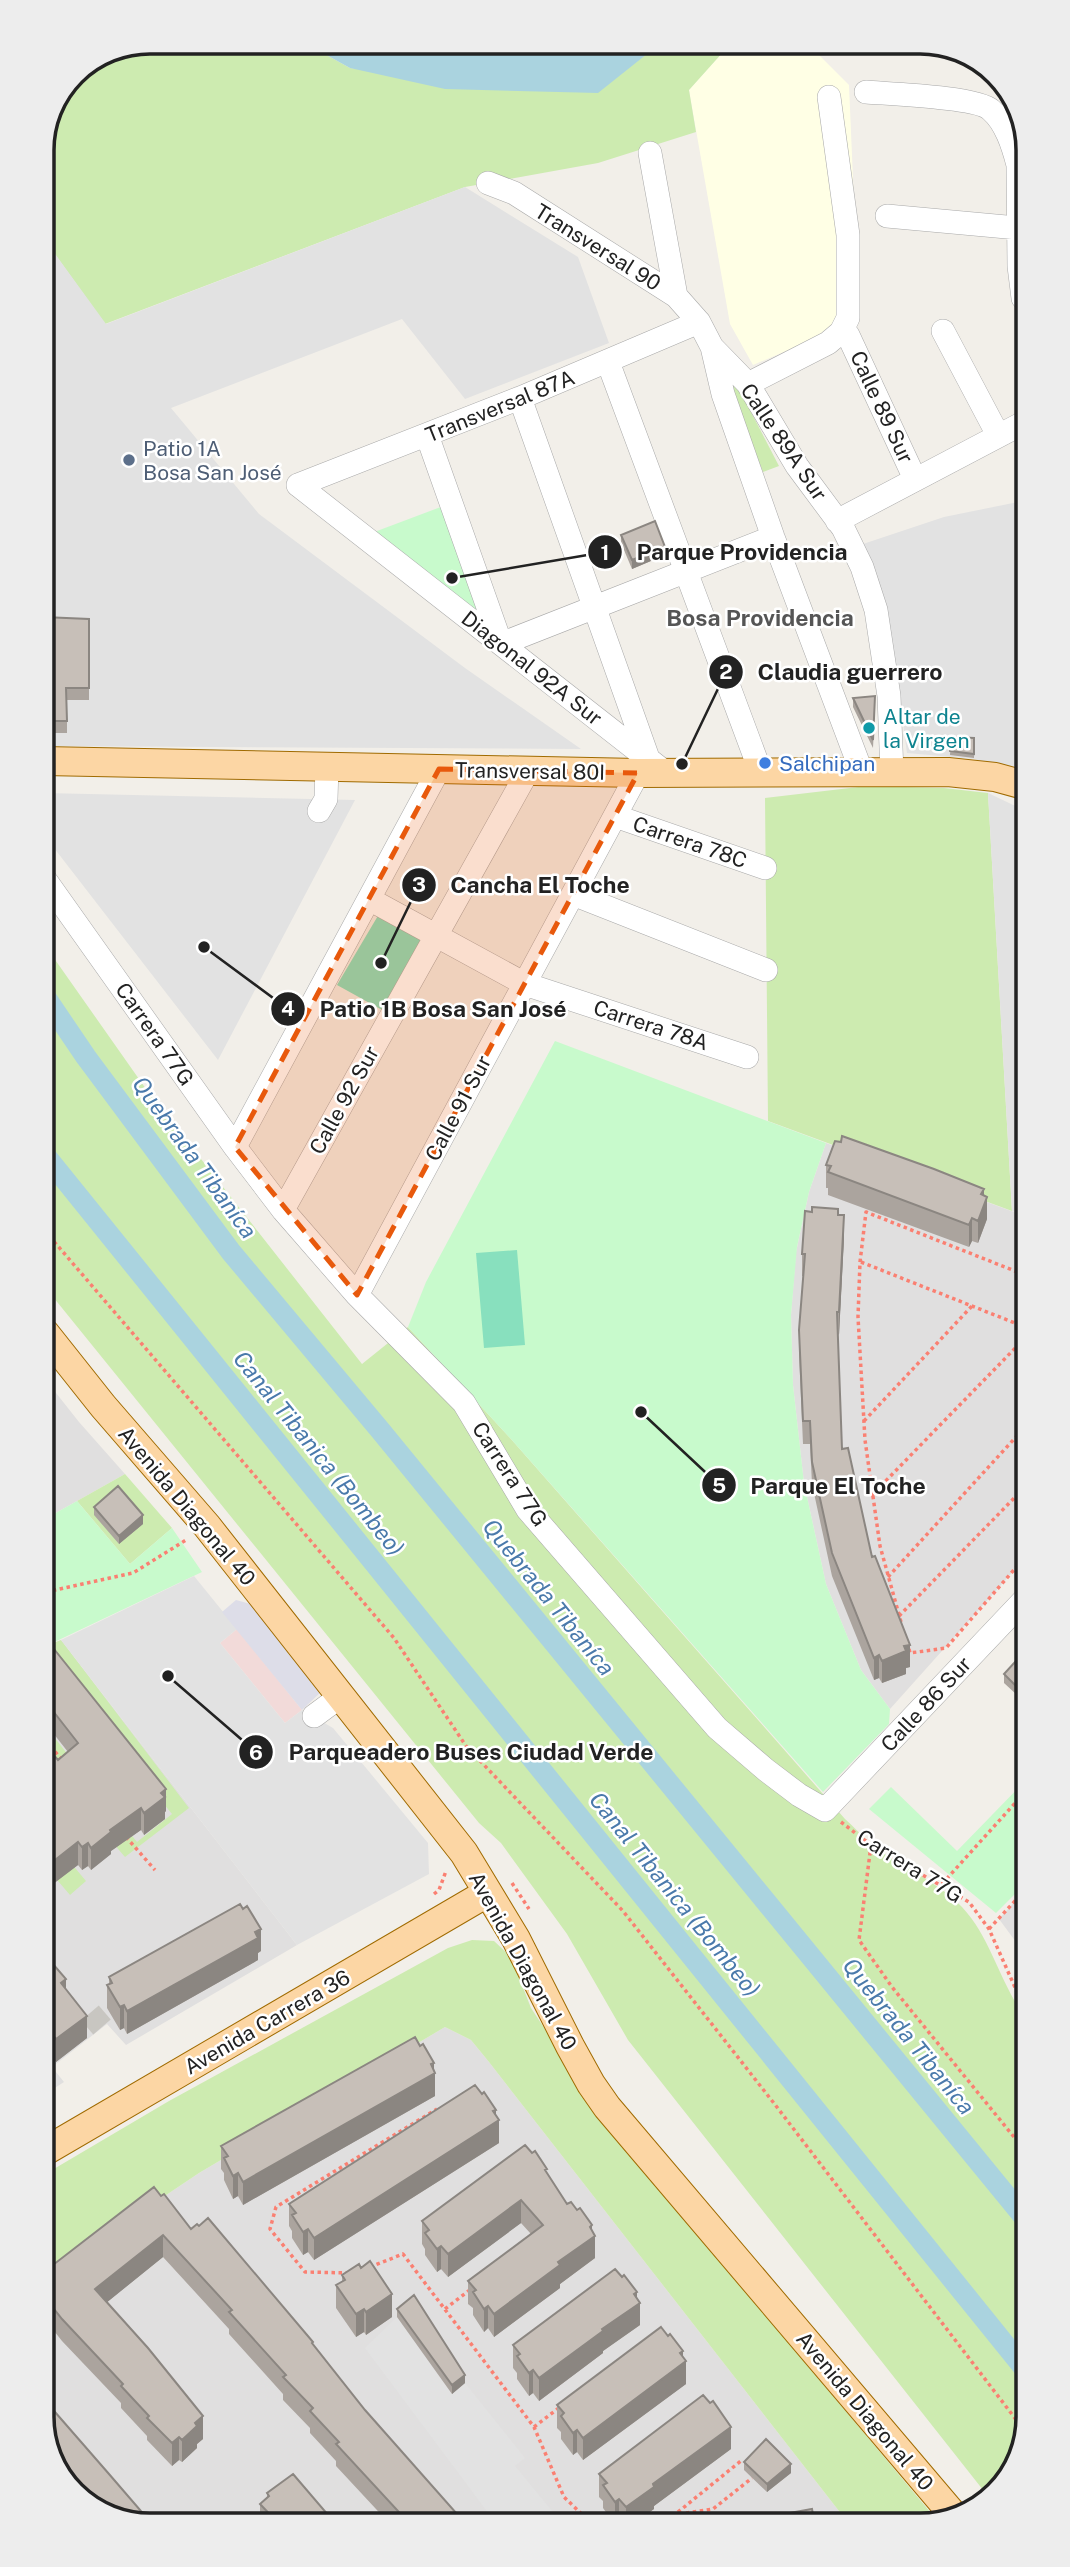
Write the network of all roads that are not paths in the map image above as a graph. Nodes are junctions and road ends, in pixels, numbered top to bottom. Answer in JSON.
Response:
{"nodes":[{"id":1,"x":866,"y":92,"type":"dead end"},
{"id":2,"x":829,"y":97,"type":"dead end"},
{"id":3,"x":650,"y":153,"type":"dead end"},
{"id":4,"x":1016,"y":158,"type":"edge"},
{"id":5,"x":488,"y":183,"type":"dead end"},
{"id":6,"x":887,"y":216,"type":"dead end"},
{"id":7,"x":1016,"y":228,"type":"edge"},
{"id":8,"x":676,"y":296,"type":"junction"},
{"id":9,"x":699,"y":322,"type":"junction"},
{"id":10,"x":943,"y":331,"type":"dead end"},
{"id":11,"x":848,"y":335,"type":"dead end"},
{"id":12,"x":712,"y":347,"type":"junction"},
{"id":13,"x":608,"y":362,"type":"junction"},
{"id":14,"x":748,"y":384,"type":"junction"},
{"id":15,"x":520,"y":398,"type":"junction"},
{"id":16,"x":1016,"y":426,"type":"edge"},
{"id":17,"x":427,"y":435,"type":"junction"},
{"id":18,"x":998,"y":435,"type":"junction"},
{"id":19,"x":915,"y":480,"type":"junction"},
{"id":20,"x":298,"y":485,"type":"joint"},
{"id":21,"x":837,"y":521,"type":"junction"},
{"id":22,"x":773,"y":537,"type":"junction"},
{"id":23,"x":686,"y":571,"type":"junction"},
{"id":24,"x":594,"y":608,"type":"junction"},
{"id":25,"x":501,"y":644,"type":"junction"},
{"id":26,"x":54,"y":761,"type":"edge"},
{"id":27,"x":436,"y":762,"type":"junction"},
{"id":28,"x":327,"y":767,"type":"junction"},
{"id":29,"x":651,"y":769,"type":"junction"},
{"id":30,"x":528,"y":771,"type":"junction"},
{"id":31,"x":761,"y":773,"type":"junction"},
{"id":32,"x":862,"y":773,"type":"junction"},
{"id":33,"x":892,"y":773,"type":"junction"},
{"id":34,"x":1016,"y":783,"type":"edge"},
{"id":35,"x":319,"y":811,"type":"dead end"},
{"id":36,"x":615,"y":816,"type":"junction"},
{"id":37,"x":765,"y":868,"type":"dead end"},
{"id":38,"x":54,"y":892,"type":"edge"},
{"id":39,"x":573,"y":894,"type":"junction"},
{"id":40,"x":369,"y":899,"type":"junction"},
{"id":41,"x":435,"y":936,"type":"junction"},
{"id":42,"x":766,"y":970,"type":"dead end"},
{"id":43,"x":525,"y":984,"type":"junction"},
{"id":44,"x":747,"y":1057,"type":"dead end"},
{"id":45,"x":235,"y":1147,"type":"junction"},
{"id":46,"x":283,"y":1210,"type":"junction"},
{"id":47,"x":357,"y":1294,"type":"junction"},
{"id":48,"x":54,"y":1344,"type":"edge"},
{"id":49,"x":1016,"y":1609,"type":"edge"},
{"id":50,"x":341,"y":1696,"type":"junction"},
{"id":51,"x":314,"y":1716,"type":"dead end"},
{"id":52,"x":825,"y":1810,"type":"joint"},
{"id":53,"x":497,"y":1885,"type":"junction"},
{"id":54,"x":54,"y":2146,"type":"edge"},
{"id":55,"x":948,"y":2509,"type":"edge"}],
"edges":[{"from":1,"to":4,"type":"street"},
{"from":2,"to":14,"type":"street"},
{"from":3,"to":8,"type":"street"},
{"from":5,"to":8,"type":"street","name":"Transversal 90"},
{"from":6,"to":7,"type":"street"},
{"from":8,"to":9,"type":"street","name":"Transversal 90"},
{"from":9,"to":12,"type":"street","name":"Calle 89A Sur"},
{"from":9,"to":13,"type":"street","name":"Transversal 87A"},
{"from":10,"to":18,"type":"street"},
{"from":11,"to":19,"type":"street","name":"Calle 89 Sur"},
{"from":12,"to":14,"type":"street","name":"Calle 89A Sur"},
{"from":12,"to":22,"type":"street"},
{"from":13,"to":15,"type":"street","name":"Transversal 87A"},
{"from":13,"to":23,"type":"street"},
{"from":14,"to":21,"type":"street","name":"Calle 89A Sur"},
{"from":15,"to":17,"type":"street","name":"Transversal 87A"},
{"from":15,"to":24,"type":"street"},
{"from":16,"to":18,"type":"street"},
{"from":17,"to":20,"type":"street","name":"Transversal 87A"},
{"from":17,"to":25,"type":"street"},
{"from":18,"to":19,"type":"street"},
{"from":19,"to":21,"type":"street"},
{"from":20,"to":25,"type":"street","name":"Diagonal 92A Sur"},
{"from":21,"to":33,"type":"street","name":"Calle 89A Sur"},
{"from":22,"to":23,"type":"street"},
{"from":22,"to":32,"type":"street"},
{"from":23,"to":24,"type":"street"},
{"from":23,"to":31,"type":"street"},
{"from":24,"to":25,"type":"street"},
{"from":24,"to":29,"type":"street"},
{"from":25,"to":29,"type":"street","name":"Diagonal 92A Sur"},
{"from":26,"to":28,"type":"main road","name":"Transversal 80I"},
{"from":27,"to":28,"type":"main road","name":"Transversal 80I"},
{"from":27,"to":30,"type":"main road","name":"Transversal 80I"},
{"from":27,"to":40,"type":"street"},
{"from":28,"to":35,"type":"street"},
{"from":29,"to":30,"type":"main road","name":"Transversal 80I"},
{"from":29,"to":31,"type":"main road","name":"Transversal 80I"},
{"from":29,"to":36,"type":"street","name":"Calle 91 Sur"},
{"from":30,"to":41,"type":"street","name":"Calle 92 Sur"},
{"from":31,"to":32,"type":"main road","name":"Transversal 80I"},
{"from":32,"to":33,"type":"main road","name":"Transversal 80I"},
{"from":33,"to":34,"type":"main road","name":"Transversal 80I"},
{"from":36,"to":37,"type":"street","name":"Carrera 78C"},
{"from":36,"to":39,"type":"street","name":"Calle 91 Sur"},
{"from":38,"to":45,"type":"street","name":"Carrera 77G"},
{"from":39,"to":42,"type":"street"},
{"from":39,"to":43,"type":"street","name":"Calle 91 Sur"},
{"from":40,"to":41,"type":"street","name":"Carrera 78A"},
{"from":40,"to":45,"type":"street"},
{"from":41,"to":43,"type":"street","name":"Carrera 78A"},
{"from":41,"to":46,"type":"street","name":"Calle 92 Sur"},
{"from":43,"to":44,"type":"street","name":"Carrera 78A"},
{"from":43,"to":47,"type":"street","name":"Calle 91 Sur"},
{"from":45,"to":46,"type":"street","name":"Carrera 77G"},
{"from":46,"to":47,"type":"street","name":"Carrera 77G"},
{"from":47,"to":52,"type":"street","name":"Carrera 77G"},
{"from":48,"to":50,"type":"main road","name":"Avenida Diagonal 40"},
{"from":49,"to":52,"type":"street","name":"Calle 86 Sur"},
{"from":50,"to":51,"type":"street"},
{"from":50,"to":53,"type":"main road","name":"Avenida Diagonal 40"},
{"from":53,"to":54,"type":"main road","name":"Avenida Carrera 36"},
{"from":53,"to":55,"type":"main road","name":"Avenida Diagonal 40"}]}
